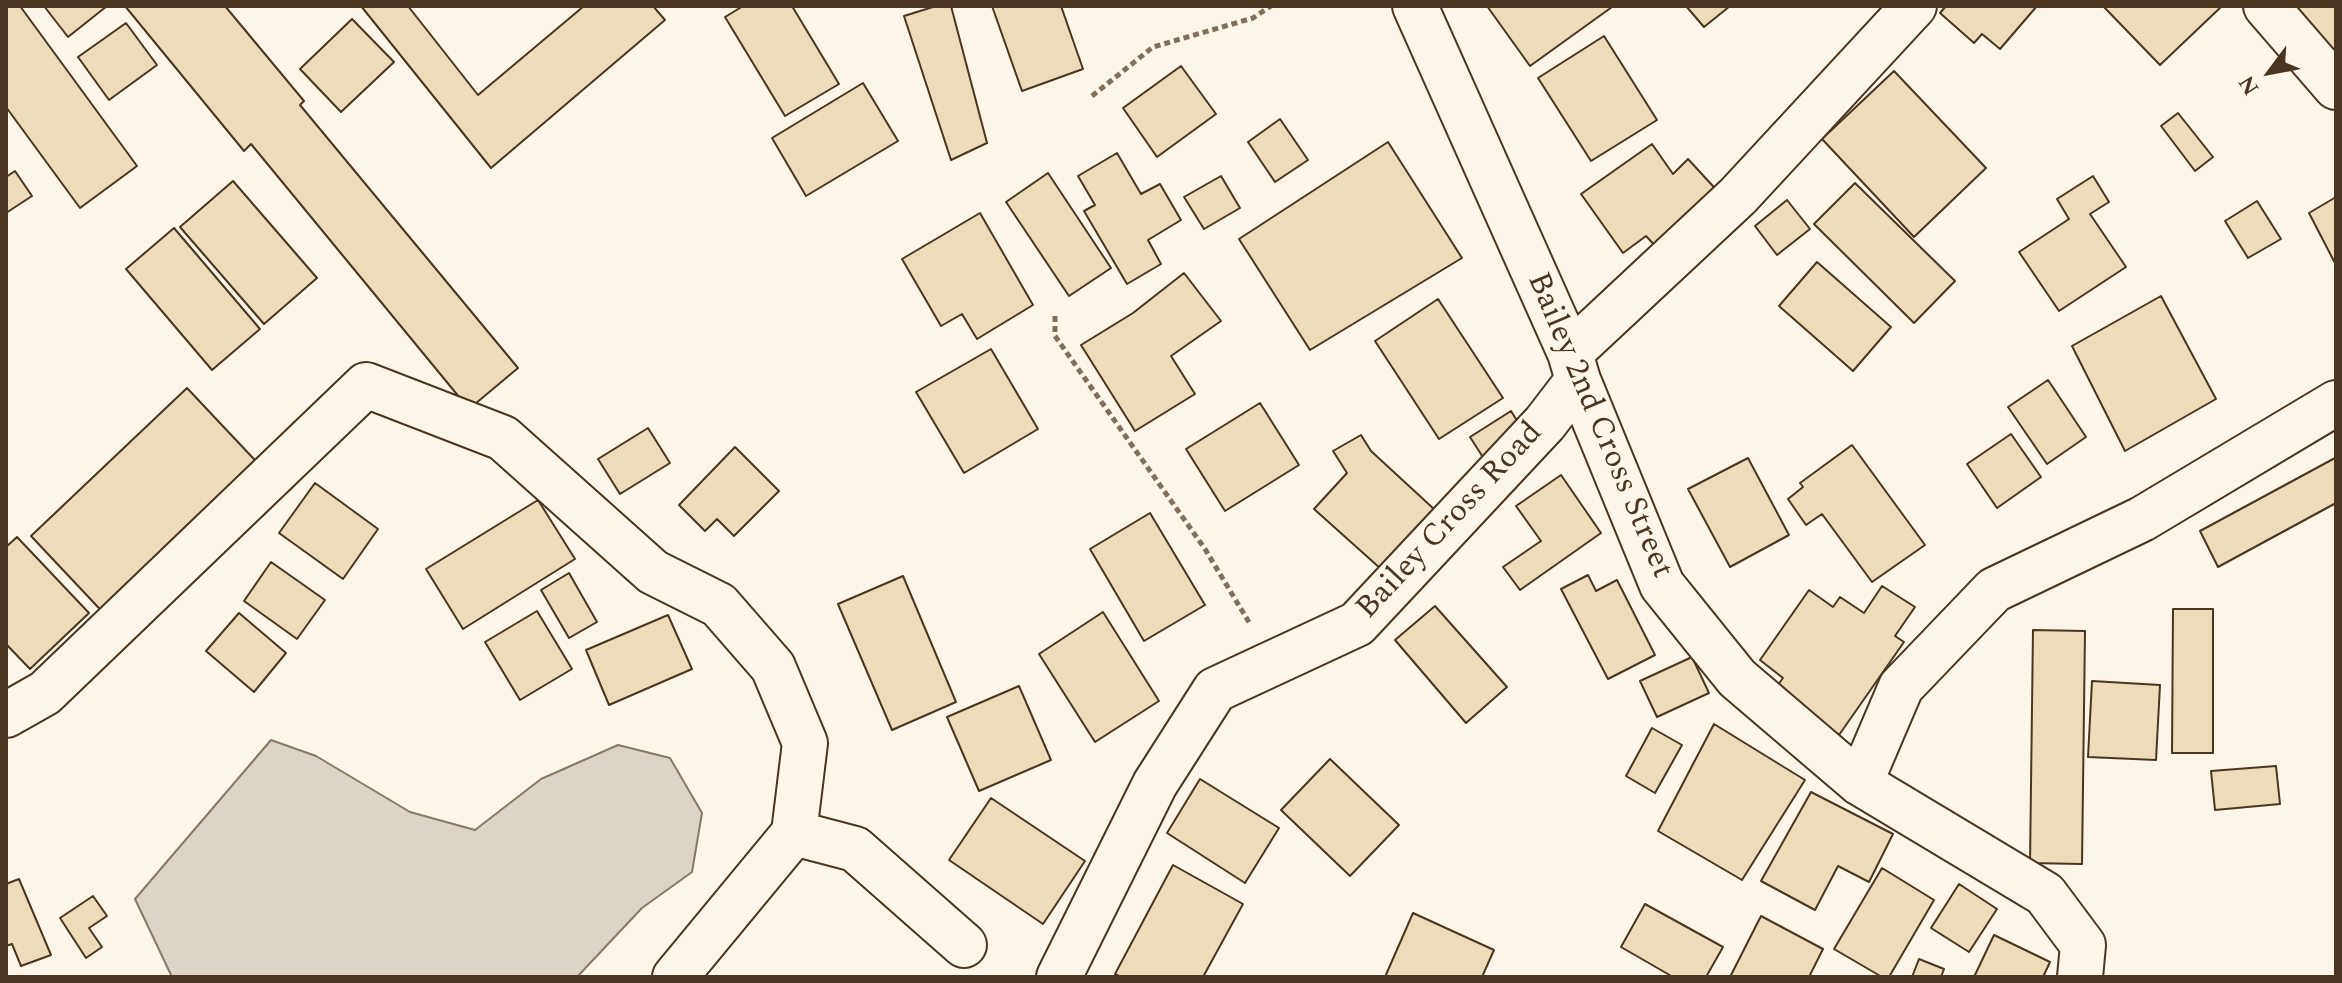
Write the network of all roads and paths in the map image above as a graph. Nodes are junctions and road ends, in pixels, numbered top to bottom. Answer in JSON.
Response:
{"nodes":[{"id":1,"x":1271,"y":6,"type":"edge"},
{"id":2,"x":1415,"y":6,"type":"edge"},
{"id":3,"x":1914,"y":6,"type":"edge"},
{"id":4,"x":2266,"y":6,"type":"edge"},
{"id":5,"x":2336,"y":87,"type":"edge"},
{"id":6,"x":1092,"y":96,"type":"dead end"},
{"id":7,"x":1055,"y":316,"type":"dead end"},
{"id":8,"x":1574,"y":366,"type":"junction"},
{"id":9,"x":2336,"y":403,"type":"edge"},
{"id":10,"x":1273,"y":663,"type":"junction"},
{"id":11,"x":6,"y":715,"type":"edge"},
{"id":12,"x":1860,"y":783,"type":"junction"},
{"id":13,"x":794,"y":833,"type":"junction"},
{"id":14,"x":964,"y":945,"type":"dead end"},
{"id":15,"x":675,"y":977,"type":"edge"},
{"id":16,"x":1059,"y":977,"type":"edge"},
{"id":17,"x":2080,"y":977,"type":"edge"}],
"edges":[{"from":1,"to":6,"type":"path"},
{"from":2,"to":8,"type":"street","name":"Bailey 2nd Cross Street"},
{"from":3,"to":8,"type":"street","name":"Bailey Cross Road"},
{"from":4,"to":5,"type":"street"},
{"from":7,"to":10,"type":"path"},
{"from":8,"to":10,"type":"street","name":"Bailey Cross Road"},
{"from":8,"to":12,"type":"street","name":"Bailey 2nd Cross Street"},
{"from":9,"to":12,"type":"street"},
{"from":10,"to":16,"type":"street","name":"Bailey Cross Road"},
{"from":11,"to":13,"type":"street"},
{"from":12,"to":17,"type":"street","name":"Bailey 2nd Cross Street"},
{"from":13,"to":14,"type":"street"},
{"from":13,"to":15,"type":"street"}]}
